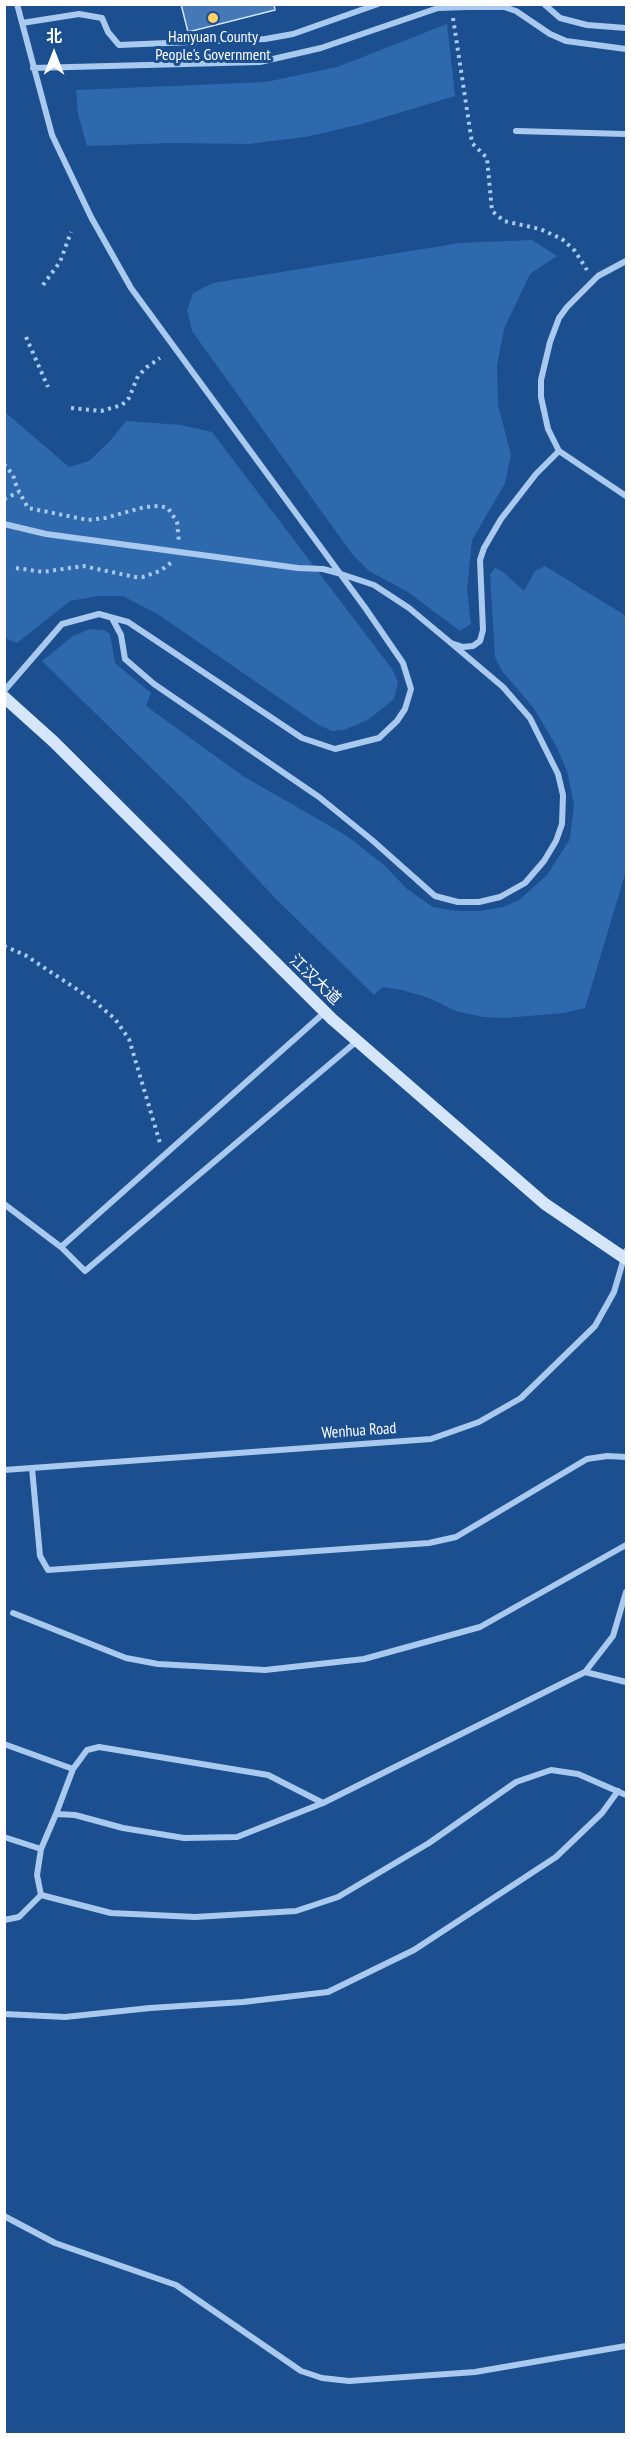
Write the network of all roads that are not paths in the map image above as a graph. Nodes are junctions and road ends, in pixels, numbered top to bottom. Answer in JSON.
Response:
{"nodes":[{"id":1,"x":17,"y":4,"type":"edge"},
{"id":2,"x":378,"y":4,"type":"edge"},
{"id":3,"x":544,"y":4,"type":"edge"},
{"id":4,"x":22,"y":23,"type":"junction"},
{"id":5,"x":627,"y":27,"type":"edge"},
{"id":6,"x":627,"y":49,"type":"edge"},
{"id":7,"x":33,"y":68,"type":"junction"},
{"id":8,"x":516,"y":131,"type":"dead end"},
{"id":9,"x":627,"y":134,"type":"edge"},
{"id":10,"x":627,"y":261,"type":"edge"},
{"id":11,"x":559,"y":451,"type":"junction"},
{"id":12,"x":627,"y":496,"type":"edge"},
{"id":13,"x":4,"y":524,"type":"edge"},
{"id":14,"x":338,"y":573,"type":"junction"},
{"id":15,"x":112,"y":618,"type":"junction"},
{"id":16,"x":451,"y":643,"type":"junction"},
{"id":17,"x":4,"y":691,"type":"edge"},
{"id":18,"x":4,"y":697,"type":"edge"},
{"id":19,"x":325,"y":1012,"type":"junction"},
{"id":20,"x":357,"y":1041,"type":"junction"},
{"id":21,"x":4,"y":1204,"type":"edge"},
{"id":22,"x":61,"y":1247,"type":"junction"},
{"id":23,"x":626,"y":1256,"type":"edge"},
{"id":24,"x":627,"y":1457,"type":"edge"},
{"id":25,"x":32,"y":1468,"type":"junction"},
{"id":26,"x":5,"y":1470,"type":"edge"},
{"id":27,"x":627,"y":1545,"type":"edge"},
{"id":28,"x":627,"y":1592,"type":"edge"},
{"id":29,"x":13,"y":1613,"type":"dead end"},
{"id":30,"x":585,"y":1672,"type":"junction"},
{"id":31,"x":627,"y":1682,"type":"edge"},
{"id":32,"x":4,"y":1744,"type":"edge"},
{"id":33,"x":73,"y":1769,"type":"junction"},
{"id":34,"x":618,"y":1791,"type":"junction"},
{"id":35,"x":627,"y":1795,"type":"edge"},
{"id":36,"x":323,"y":1803,"type":"junction"},
{"id":37,"x":56,"y":1814,"type":"junction"},
{"id":38,"x":4,"y":1837,"type":"edge"},
{"id":39,"x":41,"y":1849,"type":"junction"},
{"id":40,"x":41,"y":1895,"type":"junction"},
{"id":41,"x":4,"y":1920,"type":"edge"},
{"id":42,"x":4,"y":2014,"type":"edge"},
{"id":43,"x":4,"y":2216,"type":"edge"},
{"id":44,"x":627,"y":2346,"type":"edge"}],
"edges":[{"from":1,"to":4,"type":"street"},
{"from":2,"to":4,"type":"street"},
{"from":3,"to":5,"type":"street"},
{"from":4,"to":7,"type":"street"},
{"from":6,"to":7,"type":"street"},
{"from":7,"to":14,"type":"street"},
{"from":8,"to":9,"type":"street"},
{"from":10,"to":11,"type":"street"},
{"from":11,"to":12,"type":"street"},
{"from":11,"to":16,"type":"street"},
{"from":13,"to":14,"type":"street"},
{"from":14,"to":15,"type":"street"},
{"from":14,"to":16,"type":"street"},
{"from":15,"to":16,"type":"street"},
{"from":15,"to":17,"type":"street"},
{"from":18,"to":19,"type":"main road","name":"江汉大道"},
{"from":19,"to":20,"type":"main road","name":"江汉大道"},
{"from":19,"to":22,"type":"street"},
{"from":20,"to":22,"type":"street"},
{"from":20,"to":23,"type":"main road","name":"江汉大道"},
{"from":21,"to":22,"type":"street"},
{"from":23,"to":25,"type":"street","name":"Wenhua Road"},
{"from":24,"to":25,"type":"street"},
{"from":25,"to":26,"type":"street","name":"Wenhua Road"},
{"from":27,"to":29,"type":"street"},
{"from":28,"to":30,"type":"street"},
{"from":30,"to":31,"type":"street"},
{"from":30,"to":36,"type":"street"},
{"from":32,"to":33,"type":"street"},
{"from":33,"to":36,"type":"street"},
{"from":33,"to":37,"type":"street"},
{"from":34,"to":35,"type":"street"},
{"from":34,"to":40,"type":"street"},
{"from":34,"to":42,"type":"street"},
{"from":36,"to":37,"type":"street"},
{"from":37,"to":39,"type":"street"},
{"from":38,"to":39,"type":"street"},
{"from":39,"to":40,"type":"street"},
{"from":40,"to":41,"type":"street"},
{"from":43,"to":44,"type":"street"}]}
